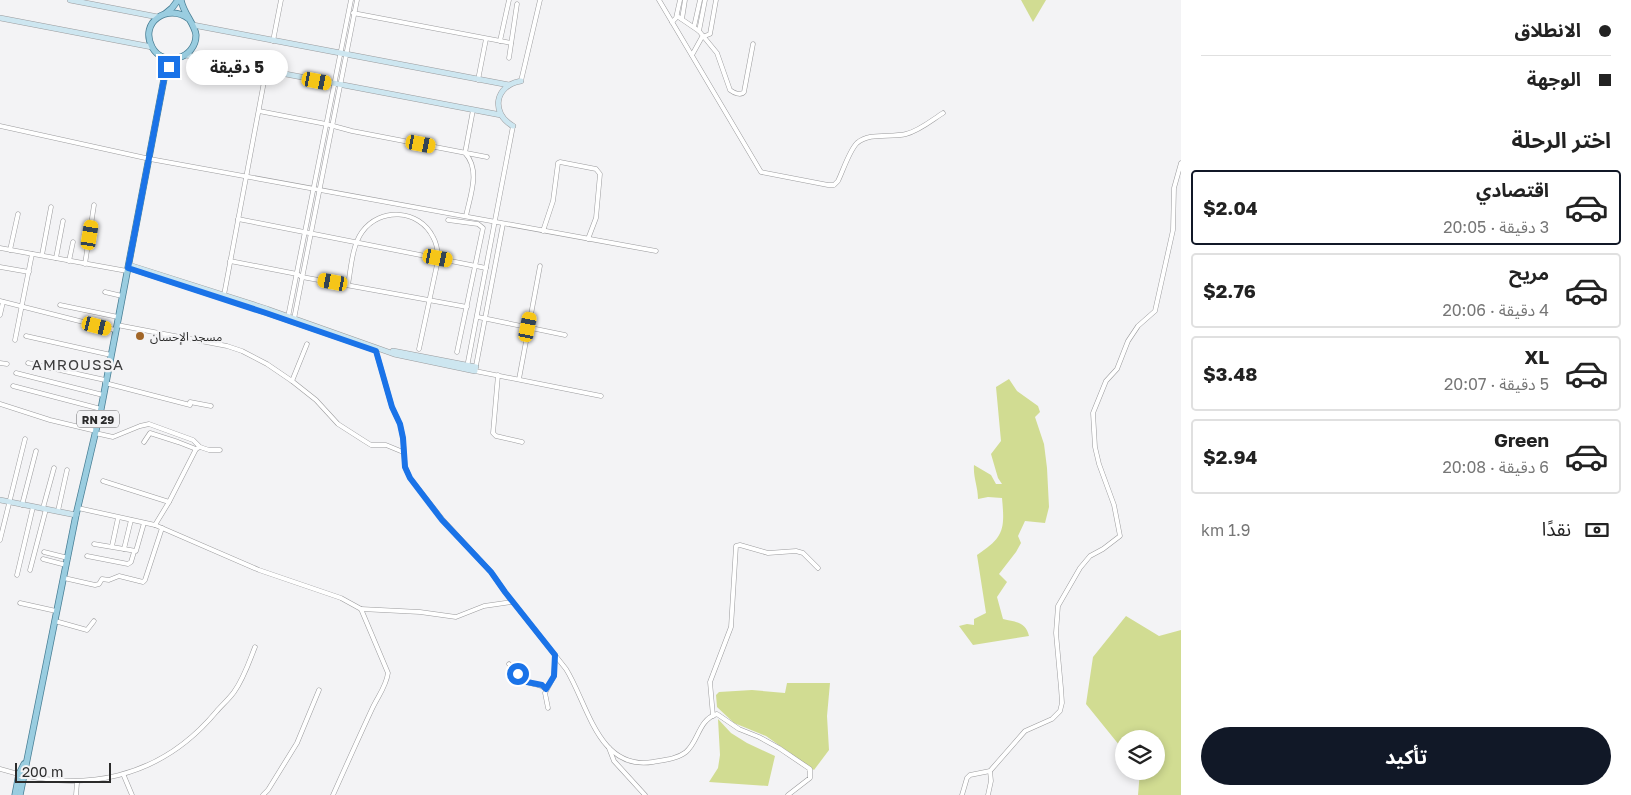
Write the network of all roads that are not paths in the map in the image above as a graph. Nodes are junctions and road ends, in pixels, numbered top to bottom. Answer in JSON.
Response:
{"nodes":[{"id":1,"x":70,"y":0,"type":"edge"},
{"id":2,"x":179,"y":0,"type":"edge"},
{"id":3,"x":281,"y":0,"type":"edge"},
{"id":4,"x":351,"y":0,"type":"edge"},
{"id":5,"x":357,"y":0,"type":"edge"},
{"id":6,"x":509,"y":0,"type":"edge"},
{"id":7,"x":540,"y":0,"type":"edge"},
{"id":8,"x":659,"y":0,"type":"edge"},
{"id":9,"x":680,"y":0,"type":"edge"},
{"id":10,"x":685,"y":0,"type":"edge"},
{"id":11,"x":700,"y":0,"type":"edge"},
{"id":12,"x":705,"y":0,"type":"edge"},
{"id":13,"x":716,"y":0,"type":"edge"},
{"id":14,"x":516,"y":4,"type":"dead end"},
{"id":15,"x":348,"y":12,"type":"junction"},
{"id":16,"x":354,"y":13,"type":"junction"},
{"id":17,"x":165,"y":14,"type":"junction"},
{"id":18,"x":158,"y":17,"type":"junction"},
{"id":19,"x":679,"y":17,"type":"junction"},
{"id":20,"x":0,"y":18,"type":"edge"},
{"id":21,"x":189,"y":19,"type":"junction"},
{"id":22,"x":672,"y":22,"type":"junction"},
{"id":23,"x":193,"y":25,"type":"junction"},
{"id":24,"x":694,"y":27,"type":"junction"},
{"id":25,"x":699,"y":30,"type":"junction"},
{"id":26,"x":702,"y":37,"type":"junction"},
{"id":27,"x":486,"y":39,"type":"junction"},
{"id":28,"x":274,"y":41,"type":"junction"},
{"id":29,"x":500,"y":41,"type":"junction"},
{"id":30,"x":511,"y":43,"type":"junction"},
{"id":31,"x":753,"y":44,"type":"dead end"},
{"id":32,"x":152,"y":47,"type":"junction"},
{"id":33,"x":343,"y":54,"type":"junction"},
{"id":34,"x":186,"y":55,"type":"junction"},
{"id":35,"x":692,"y":55,"type":"junction"},
{"id":36,"x":160,"y":56,"type":"junction"},
{"id":37,"x":178,"y":58,"type":"junction"},
{"id":38,"x":509,"y":58,"type":"dead end"},
{"id":39,"x":266,"y":71,"type":"junction"},
{"id":40,"x":164,"y":79,"type":"junction"},
{"id":41,"x":478,"y":80,"type":"junction"},
{"id":42,"x":521,"y":81,"type":"joint"},
{"id":43,"x":337,"y":84,"type":"junction"},
{"id":44,"x":509,"y":84,"type":"junction"},
{"id":45,"x":473,"y":110,"type":"junction"},
{"id":46,"x":259,"y":111,"type":"junction"},
{"id":47,"x":943,"y":113,"type":"dead end"},
{"id":48,"x":501,"y":115,"type":"junction"},
{"id":49,"x":326,"y":124,"type":"junction"},
{"id":50,"x":332,"y":125,"type":"junction"},
{"id":51,"x":0,"y":126,"type":"edge"},
{"id":52,"x":513,"y":126,"type":"joint"},
{"id":53,"x":465,"y":153,"type":"junction"},
{"id":54,"x":487,"y":157,"type":"dead end"},
{"id":55,"x":150,"y":159,"type":"junction"},
{"id":56,"x":1181,"y":163,"type":"edge"},
{"id":57,"x":246,"y":177,"type":"junction"},
{"id":58,"x":313,"y":189,"type":"junction"},
{"id":59,"x":319,"y":190,"type":"junction"},
{"id":60,"x":94,"y":205,"type":"dead end"},
{"id":61,"x":51,"y":207,"type":"dead end"},
{"id":62,"x":18,"y":214,"type":"dead end"},
{"id":63,"x":466,"y":216,"type":"junction"},
{"id":64,"x":238,"y":219,"type":"junction"},
{"id":65,"x":63,"y":220,"type":"dead end"},
{"id":66,"x":448,"y":220,"type":"dead end"},
{"id":67,"x":494,"y":222,"type":"junction"},
{"id":68,"x":503,"y":224,"type":"junction"},
{"id":69,"x":544,"y":231,"type":"junction"},
{"id":70,"x":305,"y":232,"type":"junction"},
{"id":71,"x":311,"y":234,"type":"junction"},
{"id":72,"x":588,"y":239,"type":"junction"},
{"id":73,"x":73,"y":242,"type":"dead end"},
{"id":74,"x":356,"y":242,"type":"junction"},
{"id":75,"x":0,"y":248,"type":"edge"},
{"id":76,"x":10,"y":250,"type":"junction"},
{"id":77,"x":656,"y":251,"type":"dead end"},
{"id":78,"x":32,"y":254,"type":"junction"},
{"id":79,"x":42,"y":256,"type":"junction"},
{"id":80,"x":56,"y":258,"type":"junction"},
{"id":81,"x":438,"y":258,"type":"junction"},
{"id":82,"x":69,"y":261,"type":"junction"},
{"id":83,"x":230,"y":261,"type":"junction"},
{"id":84,"x":85,"y":264,"type":"junction"},
{"id":85,"x":476,"y":265,"type":"junction"},
{"id":86,"x":540,"y":266,"type":"dead end"},
{"id":87,"x":0,"y":267,"type":"edge"},
{"id":88,"x":129,"y":267,"type":"junction"},
{"id":89,"x":486,"y":268,"type":"junction"},
{"id":90,"x":29,"y":272,"type":"junction"},
{"id":91,"x":296,"y":274,"type":"junction"},
{"id":92,"x":302,"y":276,"type":"junction"},
{"id":93,"x":348,"y":285,"type":"junction"},
{"id":94,"x":105,"y":292,"type":"dead end"},
{"id":95,"x":224,"y":294,"type":"junction"},
{"id":96,"x":122,"y":296,"type":"junction"},
{"id":97,"x":430,"y":300,"type":"junction"},
{"id":98,"x":1,"y":302,"type":"edge"},
{"id":99,"x":60,"y":305,"type":"dead end"},
{"id":100,"x":22,"y":307,"type":"junction"},
{"id":101,"x":467,"y":308,"type":"junction"},
{"id":102,"x":0,"y":315,"type":"edge"},
{"id":103,"x":291,"y":316,"type":"junction"},
{"id":104,"x":118,"y":317,"type":"junction"},
{"id":105,"x":478,"y":317,"type":"junction"},
{"id":106,"x":486,"y":318,"type":"junction"},
{"id":107,"x":528,"y":327,"type":"junction"},
{"id":108,"x":116,"y":328,"type":"junction"},
{"id":109,"x":565,"y":335,"type":"dead end"},
{"id":110,"x":26,"y":336,"type":"dead end"},
{"id":111,"x":15,"y":340,"type":"dead end"},
{"id":112,"x":307,"y":344,"type":"dead end"},
{"id":113,"x":419,"y":349,"type":"dead end"},
{"id":114,"x":458,"y":352,"type":"dead end"},
{"id":115,"x":111,"y":355,"type":"junction"},
{"id":116,"x":28,"y":363,"type":"dead end"},
{"id":117,"x":0,"y":364,"type":"edge"},
{"id":118,"x":7,"y":364,"type":"dead end"},
{"id":119,"x":467,"y":367,"type":"junction"},
{"id":120,"x":476,"y":369,"type":"junction"},
{"id":121,"x":16,"y":373,"type":"dead end"},
{"id":122,"x":498,"y":375,"type":"junction"},
{"id":123,"x":519,"y":379,"type":"junction"},
{"id":124,"x":292,"y":381,"type":"junction"},
{"id":125,"x":105,"y":382,"type":"junction"},
{"id":126,"x":13,"y":386,"type":"dead end"},
{"id":127,"x":103,"y":395,"type":"junction"},
{"id":128,"x":601,"y":396,"type":"dead end"},
{"id":129,"x":0,"y":404,"type":"edge"},
{"id":130,"x":211,"y":406,"type":"dead end"},
{"id":131,"x":101,"y":409,"type":"junction"},
{"id":132,"x":95,"y":432,"type":"junction"},
{"id":133,"x":25,"y":439,"type":"dead end"},
{"id":134,"x":144,"y":442,"type":"dead end"},
{"id":135,"x":522,"y":442,"type":"dead end"},
{"id":136,"x":198,"y":448,"type":"junction"},
{"id":137,"x":220,"y":450,"type":"dead end"},
{"id":138,"x":36,"y":451,"type":"dead end"},
{"id":139,"x":403,"y":452,"type":"junction"},
{"id":140,"x":54,"y":468,"type":"dead end"},
{"id":141,"x":67,"y":470,"type":"dead end"},
{"id":142,"x":103,"y":481,"type":"dead end"},
{"id":143,"x":0,"y":500,"type":"edge"},
{"id":144,"x":10,"y":502,"type":"junction"},
{"id":145,"x":169,"y":502,"type":"junction"},
{"id":146,"x":22,"y":505,"type":"junction"},
{"id":147,"x":33,"y":506,"type":"junction"},
{"id":148,"x":44,"y":508,"type":"junction"},
{"id":149,"x":78,"y":508,"type":"junction"},
{"id":150,"x":58,"y":511,"type":"junction"},
{"id":151,"x":76,"y":515,"type":"junction"},
{"id":152,"x":118,"y":518,"type":"junction"},
{"id":153,"x":131,"y":520,"type":"junction"},
{"id":154,"x":144,"y":523,"type":"junction"},
{"id":155,"x":155,"y":525,"type":"junction"},
{"id":156,"x":162,"y":528,"type":"junction"},
{"id":157,"x":0,"y":540,"type":"edge"},
{"id":158,"x":94,"y":544,"type":"dead end"},
{"id":159,"x":112,"y":546,"type":"junction"},
{"id":160,"x":124,"y":549,"type":"junction"},
{"id":161,"x":44,"y":552,"type":"dead end"},
{"id":162,"x":134,"y":552,"type":"junction"},
{"id":163,"x":87,"y":556,"type":"dead end"},
{"id":164,"x":68,"y":558,"type":"junction"},
{"id":165,"x":43,"y":559,"type":"dead end"},
{"id":166,"x":66,"y":565,"type":"junction"},
{"id":167,"x":818,"y":568,"type":"dead end"},
{"id":168,"x":30,"y":570,"type":"dead end"},
{"id":169,"x":17,"y":575,"type":"dead end"},
{"id":170,"x":64,"y":578,"type":"junction"},
{"id":171,"x":512,"y":602,"type":"junction"},
{"id":172,"x":20,"y":603,"type":"dead end"},
{"id":173,"x":361,"y":609,"type":"junction"},
{"id":174,"x":56,"y":611,"type":"junction"},
{"id":175,"x":55,"y":621,"type":"junction"},
{"id":176,"x":94,"y":621,"type":"dead end"},
{"id":177,"x":255,"y":647,"type":"dead end"},
{"id":178,"x":555,"y":655,"type":"junction"},
{"id":179,"x":508,"y":664,"type":"dead end"},
{"id":180,"x":546,"y":689,"type":"junction"},
{"id":181,"x":319,"y":690,"type":"dead end"},
{"id":182,"x":548,"y":708,"type":"dead end"},
{"id":183,"x":713,"y":716,"type":"junction"},
{"id":184,"x":607,"y":744,"type":"junction"},
{"id":185,"x":0,"y":768,"type":"edge"},
{"id":186,"x":990,"y":771,"type":"junction"},
{"id":187,"x":22,"y":775,"type":"junction"},
{"id":188,"x":124,"y":776,"type":"junction"},
{"id":189,"x":77,"y":783,"type":"junction"},
{"id":190,"x":15,"y":795,"type":"edge"},
{"id":191,"x":20,"y":795,"type":"edge"},
{"id":192,"x":76,"y":795,"type":"edge"},
{"id":193,"x":132,"y":795,"type":"edge"},
{"id":194,"x":263,"y":795,"type":"edge"},
{"id":195,"x":333,"y":795,"type":"edge"},
{"id":196,"x":645,"y":795,"type":"edge"},
{"id":197,"x":788,"y":795,"type":"edge"},
{"id":198,"x":962,"y":795,"type":"edge"},
{"id":199,"x":988,"y":795,"type":"edge"}],
"edges":[{"from":1,"to":18,"type":"main road"},
{"from":2,"to":17,"type":"main road"},
{"from":2,"to":21,"type":"main road"},
{"from":3,"to":28,"type":"street"},
{"from":4,"to":15,"type":"street"},
{"from":5,"to":16,"type":"street"},
{"from":6,"to":29,"type":"street"},
{"from":7,"to":42,"type":"street"},
{"from":8,"to":22,"type":"street"},
{"from":9,"to":19,"type":"street"},
{"from":10,"to":19,"type":"street"},
{"from":11,"to":24,"type":"street"},
{"from":12,"to":25,"type":"street"},
{"from":13,"to":26,"type":"street"},
{"from":14,"to":30,"type":"street"},
{"from":15,"to":16,"type":"street"},
{"from":15,"to":33,"type":"street"},
{"from":16,"to":27,"type":"street"},
{"from":16,"to":33,"type":"street"},
{"from":17,"to":18,"type":"main road"},
{"from":17,"to":21,"type":"main road"},
{"from":18,"to":32,"type":"main road"},
{"from":19,"to":22,"type":"street"},
{"from":19,"to":24,"type":"street"},
{"from":20,"to":32,"type":"main road"},
{"from":21,"to":23,"type":"main road"},
{"from":22,"to":35,"type":"street"},
{"from":23,"to":28,"type":"main road"},
{"from":23,"to":34,"type":"main road"},
{"from":24,"to":25,"type":"street"},
{"from":25,"to":26,"type":"street"},
{"from":26,"to":31,"type":"street"},
{"from":26,"to":35,"type":"street"},
{"from":27,"to":29,"type":"street"},
{"from":27,"to":41,"type":"street"},
{"from":28,"to":33,"type":"main road"},
{"from":29,"to":30,"type":"street"},
{"from":30,"to":38,"type":"street"},
{"from":32,"to":36,"type":"main road"},
{"from":33,"to":41,"type":"main road"},
{"from":33,"to":43,"type":"street"},
{"from":34,"to":37,"type":"main road"},
{"from":34,"to":39,"type":"main road"},
{"from":35,"to":47,"type":"street"},
{"from":36,"to":37,"type":"main road"},
{"from":36,"to":40,"type":"main road","number":"RN 29"},
{"from":37,"to":40,"type":"main road","number":"RN 29"},
{"from":39,"to":43,"type":"main road"},
{"from":39,"to":46,"type":"street"},
{"from":40,"to":55,"type":"main road","number":"RN 29"},
{"from":41,"to":44,"type":"main road"},
{"from":42,"to":44,"type":"main road"},
{"from":43,"to":45,"type":"main road"},
{"from":43,"to":49,"type":"street"},
{"from":43,"to":50,"type":"street"},
{"from":44,"to":48,"type":"main road"},
{"from":45,"to":48,"type":"main road"},
{"from":45,"to":53,"type":"street"},
{"from":46,"to":49,"type":"street"},
{"from":46,"to":57,"type":"street"},
{"from":48,"to":52,"type":"main road"},
{"from":49,"to":50,"type":"street"},
{"from":49,"to":58,"type":"street"},
{"from":50,"to":53,"type":"street"},
{"from":50,"to":59,"type":"street"},
{"from":51,"to":55,"type":"street"},
{"from":52,"to":67,"type":"street"},
{"from":53,"to":54,"type":"street"},
{"from":53,"to":63,"type":"street"},
{"from":55,"to":57,"type":"street"},
{"from":55,"to":88,"type":"main road","number":"RN 29"},
{"from":56,"to":186,"type":"street"},
{"from":57,"to":58,"type":"street"},
{"from":57,"to":64,"type":"street"},
{"from":58,"to":59,"type":"street"},
{"from":58,"to":70,"type":"street"},
{"from":59,"to":63,"type":"street"},
{"from":59,"to":71,"type":"street"},
{"from":60,"to":84,"type":"street"},
{"from":61,"to":79,"type":"street"},
{"from":62,"to":76,"type":"street"},
{"from":63,"to":67,"type":"street"},
{"from":64,"to":70,"type":"street"},
{"from":64,"to":83,"type":"street"},
{"from":65,"to":80,"type":"street"},
{"from":66,"to":85,"type":"street"},
{"from":67,"to":68,"type":"street"},
{"from":67,"to":89,"type":"street"},
{"from":68,"to":69,"type":"street"},
{"from":68,"to":106,"type":"street"},
{"from":69,"to":72,"type":"street"},
{"from":69,"to":72,"type":"street"},
{"from":70,"to":71,"type":"street"},
{"from":70,"to":91,"type":"street"},
{"from":71,"to":74,"type":"street"},
{"from":71,"to":92,"type":"street"},
{"from":72,"to":77,"type":"street"},
{"from":73,"to":82,"type":"street"},
{"from":74,"to":81,"type":"street"},
{"from":74,"to":81,"type":"street"},
{"from":74,"to":93,"type":"street"},
{"from":75,"to":76,"type":"street"},
{"from":76,"to":78,"type":"street"},
{"from":78,"to":79,"type":"street"},
{"from":78,"to":90,"type":"street"},
{"from":79,"to":80,"type":"street"},
{"from":80,"to":82,"type":"street"},
{"from":81,"to":85,"type":"street"},
{"from":81,"to":97,"type":"street"},
{"from":82,"to":84,"type":"street"},
{"from":83,"to":91,"type":"street"},
{"from":83,"to":95,"type":"street"},
{"from":84,"to":88,"type":"street"},
{"from":85,"to":89,"type":"street"},
{"from":85,"to":101,"type":"street"},
{"from":86,"to":107,"type":"street"},
{"from":87,"to":90,"type":"street"},
{"from":88,"to":95,"type":"main road"},
{"from":88,"to":96,"type":"main road","number":"RN 29"},
{"from":88,"to":139,"type":"street"},
{"from":89,"to":105,"type":"street"},
{"from":90,"to":100,"type":"street"},
{"from":91,"to":92,"type":"street"},
{"from":91,"to":103,"type":"street"},
{"from":92,"to":93,"type":"street"},
{"from":92,"to":103,"type":"street"},
{"from":93,"to":97,"type":"street"},
{"from":94,"to":96,"type":"street"},
{"from":95,"to":103,"type":"main road"},
{"from":96,"to":104,"type":"main road","number":"RN 29"},
{"from":97,"to":101,"type":"street"},
{"from":97,"to":113,"type":"street"},
{"from":98,"to":100,"type":"street"},
{"from":98,"to":102,"type":"street"},
{"from":99,"to":104,"type":"street"},
{"from":100,"to":108,"type":"street"},
{"from":100,"to":111,"type":"street"},
{"from":101,"to":114,"type":"street"},
{"from":103,"to":119,"type":"main road"},
{"from":104,"to":108,"type":"main road","number":"RN 29"},
{"from":105,"to":106,"type":"street"},
{"from":105,"to":119,"type":"street"},
{"from":106,"to":107,"type":"street"},
{"from":106,"to":120,"type":"street"},
{"from":107,"to":109,"type":"street"},
{"from":107,"to":123,"type":"street"},
{"from":108,"to":115,"type":"main road","number":"RN 29"},
{"from":108,"to":124,"type":"street"},
{"from":110,"to":115,"type":"street"},
{"from":112,"to":124,"type":"street"},
{"from":115,"to":125,"type":"main road","number":"RN 29"},
{"from":116,"to":125,"type":"street"},
{"from":117,"to":118,"type":"street"},
{"from":119,"to":120,"type":"main road"},
{"from":120,"to":122,"type":"street"},
{"from":121,"to":127,"type":"street"},
{"from":122,"to":123,"type":"street"},
{"from":122,"to":135,"type":"street"},
{"from":123,"to":128,"type":"street"},
{"from":124,"to":139,"type":"street"},
{"from":125,"to":127,"type":"main road","number":"RN 29"},
{"from":125,"to":130,"type":"street"},
{"from":126,"to":131,"type":"street"},
{"from":127,"to":131,"type":"main road","number":"RN 29"},
{"from":129,"to":132,"type":"street"},
{"from":131,"to":132,"type":"main road","number":"RN 29"},
{"from":132,"to":136,"type":"street"},
{"from":132,"to":149,"type":"main road","number":"RN 29"},
{"from":133,"to":144,"type":"street"},
{"from":134,"to":136,"type":"street"},
{"from":136,"to":137,"type":"street"},
{"from":136,"to":145,"type":"street"},
{"from":138,"to":146,"type":"street"},
{"from":139,"to":171,"type":"street"},
{"from":140,"to":148,"type":"street"},
{"from":141,"to":150,"type":"street"},
{"from":142,"to":145,"type":"street"},
{"from":143,"to":144,"type":"main road"},
{"from":144,"to":146,"type":"main road"},
{"from":144,"to":157,"type":"street"},
{"from":145,"to":155,"type":"street"},
{"from":146,"to":147,"type":"main road"},
{"from":147,"to":148,"type":"main road"},
{"from":147,"to":169,"type":"street"},
{"from":148,"to":150,"type":"main road"},
{"from":148,"to":168,"type":"street"},
{"from":149,"to":151,"type":"main road","number":"RN 29"},
{"from":149,"to":152,"type":"street"},
{"from":150,"to":151,"type":"main road"},
{"from":151,"to":164,"type":"main road","number":"RN 29"},
{"from":152,"to":153,"type":"street"},
{"from":152,"to":159,"type":"street"},
{"from":153,"to":154,"type":"street"},
{"from":153,"to":160,"type":"street"},
{"from":154,"to":155,"type":"street"},
{"from":154,"to":162,"type":"street"},
{"from":155,"to":156,"type":"street"},
{"from":156,"to":170,"type":"street"},
{"from":156,"to":173,"type":"street"},
{"from":158,"to":159,"type":"street"},
{"from":159,"to":160,"type":"street"},
{"from":160,"to":162,"type":"street"},
{"from":161,"to":164,"type":"street"},
{"from":162,"to":163,"type":"street"},
{"from":164,"to":166,"type":"main road","number":"RN 29"},
{"from":165,"to":166,"type":"street"},
{"from":166,"to":170,"type":"main road","number":"RN 29"},
{"from":167,"to":183,"type":"street"},
{"from":170,"to":174,"type":"main road","number":"RN 29"},
{"from":171,"to":173,"type":"street"},
{"from":171,"to":178,"type":"street"},
{"from":172,"to":174,"type":"street"},
{"from":173,"to":195,"type":"street"},
{"from":174,"to":175,"type":"main road","number":"RN 29"},
{"from":175,"to":176,"type":"street"},
{"from":175,"to":187,"type":"main road","number":"RN 29"},
{"from":177,"to":188,"type":"street"},
{"from":178,"to":180,"type":"street"},
{"from":178,"to":184,"type":"street"},
{"from":179,"to":180,"type":"street"},
{"from":180,"to":182,"type":"street"},
{"from":181,"to":194,"type":"street"},
{"from":183,"to":184,"type":"street"},
{"from":183,"to":197,"type":"street"},
{"from":184,"to":196,"type":"street"},
{"from":185,"to":187,"type":"street"},
{"from":186,"to":198,"type":"street"},
{"from":186,"to":199,"type":"street"},
{"from":187,"to":189,"type":"street"},
{"from":187,"to":190,"type":"main road","number":"RN 29"},
{"from":187,"to":191,"type":"main road","number":"RN 29"},
{"from":188,"to":189,"type":"street"},
{"from":188,"to":193,"type":"street"},
{"from":189,"to":192,"type":"street"}]}
